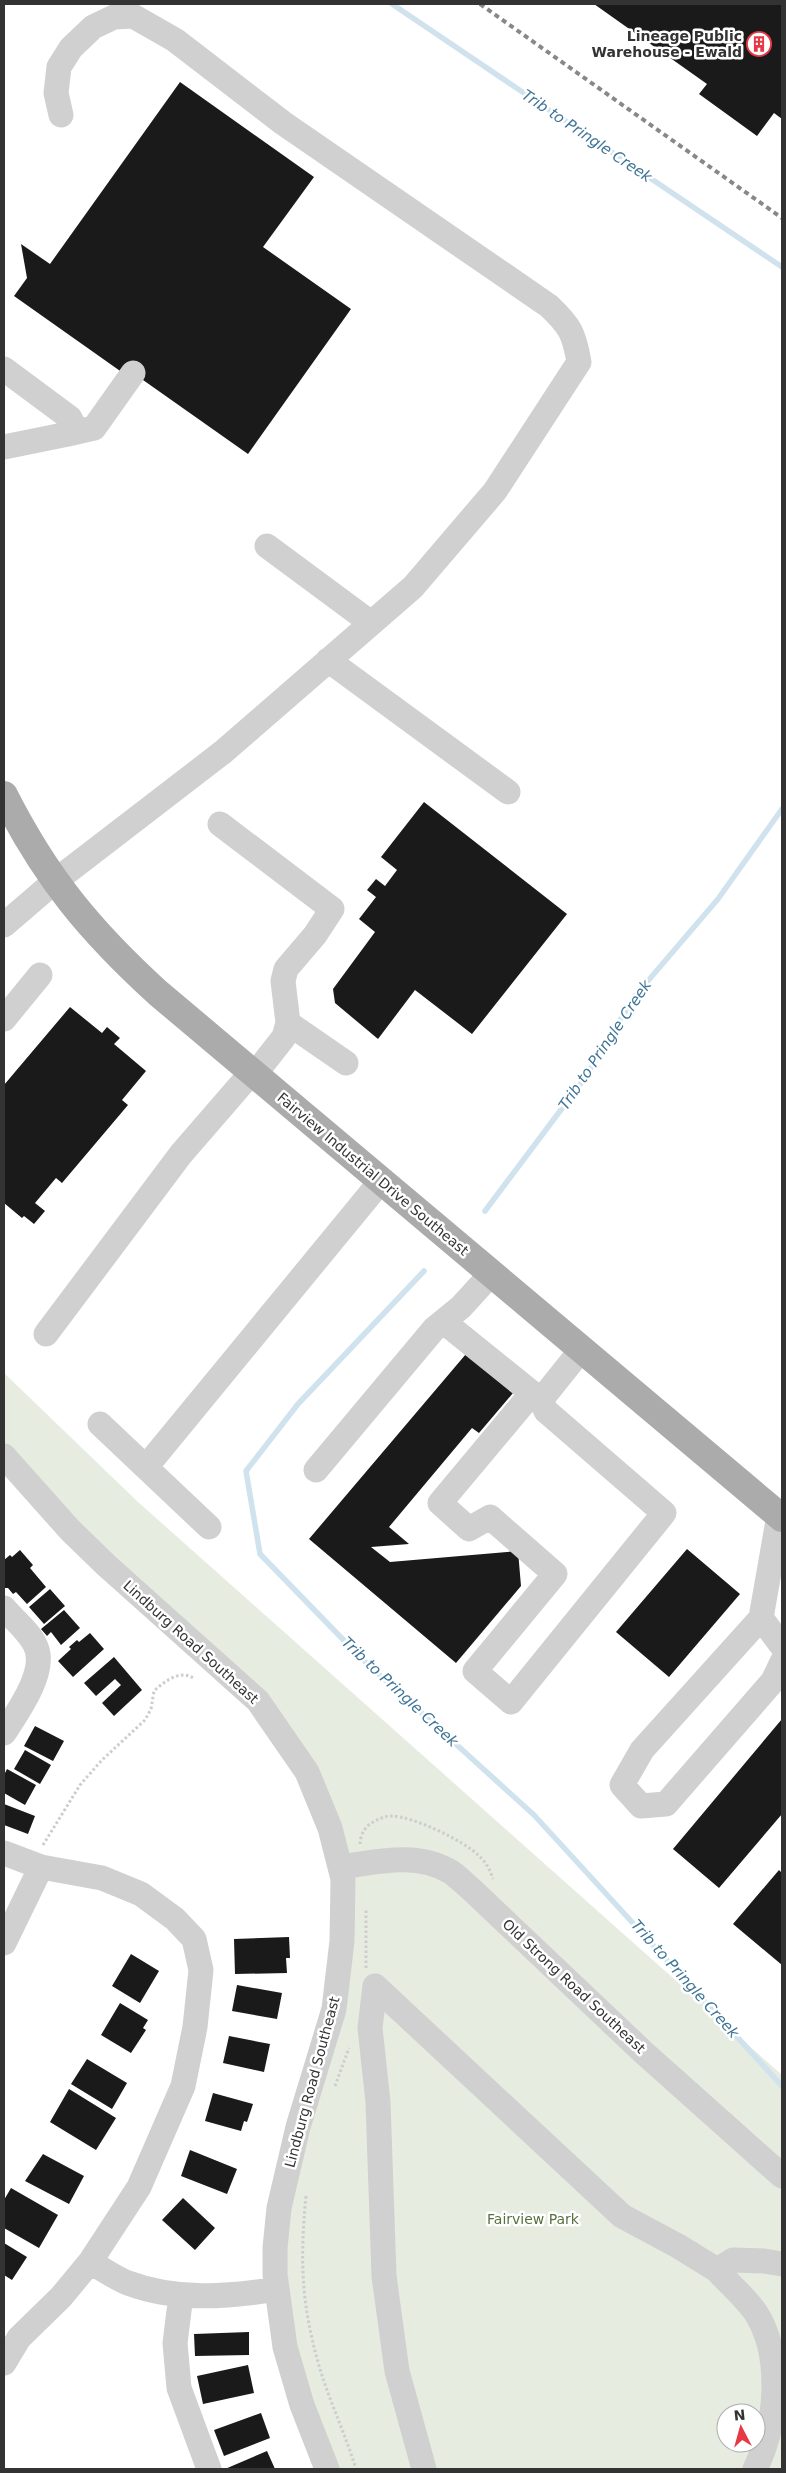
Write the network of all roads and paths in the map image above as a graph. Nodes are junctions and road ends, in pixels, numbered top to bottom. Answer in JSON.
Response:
{"nodes":[{"id":1,"x":62,"y":115,"type":"dead end"},
{"id":2,"x":4,"y":369,"type":"edge"},
{"id":3,"x":133,"y":373,"type":"dead end"},
{"id":4,"x":68,"y":434,"type":"junction"},
{"id":5,"x":4,"y":447,"type":"edge"},
{"id":6,"x":267,"y":546,"type":"dead end"},
{"id":7,"x":371,"y":623,"type":"junction"},
{"id":8,"x":328,"y":660,"type":"junction"},
{"id":9,"x":508,"y":792,"type":"dead end"},
{"id":10,"x":4,"y":795,"type":"edge"},
{"id":11,"x":220,"y":824,"type":"dead end"},
{"id":12,"x":54,"y":882,"type":"junction"},
{"id":13,"x":4,"y":925,"type":"edge"},
{"id":14,"x":40,"y":975,"type":"dead end"},
{"id":15,"x":4,"y":1019,"type":"edge"},
{"id":16,"x":288,"y":1023,"type":"junction"},
{"id":17,"x":346,"y":1064,"type":"dead end"},
{"id":18,"x":253,"y":1073,"type":"junction"},
{"id":19,"x":381,"y":1181,"type":"junction"},
{"id":20,"x":490,"y":1274,"type":"junction"},
{"id":21,"x":444,"y":1322,"type":"junction"},
{"id":22,"x":46,"y":1334,"type":"dead end"},
{"id":23,"x":581,"y":1350,"type":"junction"},
{"id":24,"x":536,"y":1397,"type":"junction"},
{"id":25,"x":100,"y":1424,"type":"dead end"},
{"id":26,"x":4,"y":1456,"type":"edge"},
{"id":27,"x":146,"y":1467,"type":"junction"},
{"id":28,"x":316,"y":1470,"type":"dead end"},
{"id":29,"x":781,"y":1517,"type":"edge"},
{"id":30,"x":210,"y":1527,"type":"dead end"},
{"id":31,"x":4,"y":1608,"type":"edge"},
{"id":32,"x":761,"y":1618,"type":"junction"},
{"id":33,"x":782,"y":1646,"type":"edge"},
{"id":34,"x":782,"y":1662,"type":"edge"},
{"id":35,"x":195,"y":1679,"type":"dead end"},
{"id":36,"x":4,"y":1733,"type":"edge"},
{"id":37,"x":4,"y":1853,"type":"edge"},
{"id":38,"x":41,"y":1858,"type":"junction"},
{"id":39,"x":340,"y":1867,"type":"junction"},
{"id":40,"x":4,"y":1943,"type":"edge"},
{"id":41,"x":782,"y":2176,"type":"edge"},
{"id":42,"x":90,"y":2262,"type":"junction"},
{"id":43,"x":782,"y":2264,"type":"edge"},
{"id":44,"x":717,"y":2270,"type":"junction"},
{"id":45,"x":277,"y":2289,"type":"junction"},
{"id":46,"x":181,"y":2294,"type":"junction"},
{"id":47,"x":4,"y":2362,"type":"edge"},
{"id":48,"x":209,"y":2469,"type":"edge"},
{"id":49,"x":327,"y":2469,"type":"edge"},
{"id":50,"x":424,"y":2469,"type":"edge"},
{"id":51,"x":755,"y":2469,"type":"edge"}],
"edges":[{"from":1,"to":7,"type":"street"},
{"from":2,"to":4,"type":"street"},
{"from":3,"to":4,"type":"street"},
{"from":4,"to":5,"type":"street"},
{"from":6,"to":7,"type":"street"},
{"from":7,"to":8,"type":"street"},
{"from":8,"to":9,"type":"street"},
{"from":8,"to":12,"type":"street"},
{"from":10,"to":12,"type":"main road","name":"Fairview Industrial Drive Southeast"},
{"from":11,"to":16,"type":"street"},
{"from":12,"to":13,"type":"street"},
{"from":12,"to":18,"type":"main road","name":"Fairview Industrial Drive Southeast"},
{"from":14,"to":15,"type":"street"},
{"from":16,"to":17,"type":"street"},
{"from":16,"to":18,"type":"street"},
{"from":18,"to":19,"type":"main road","name":"Fairview Industrial Drive Southeast"},
{"from":18,"to":22,"type":"street"},
{"from":19,"to":20,"type":"main road","name":"Fairview Industrial Drive Southeast"},
{"from":19,"to":27,"type":"street"},
{"from":20,"to":21,"type":"street"},
{"from":20,"to":23,"type":"main road","name":"Fairview Industrial Drive Southeast"},
{"from":21,"to":24,"type":"street"},
{"from":21,"to":28,"type":"street"},
{"from":23,"to":24,"type":"street"},
{"from":23,"to":29,"type":"main road","name":"Fairview Industrial Drive Southeast"},
{"from":24,"to":24,"type":"street"},
{"from":25,"to":27,"type":"street"},
{"from":26,"to":39,"type":"street","name":"Lindburg Road Southeast"},
{"from":27,"to":30,"type":"street"},
{"from":29,"to":32,"type":"street"},
{"from":31,"to":36,"type":"street"},
{"from":32,"to":33,"type":"street"},
{"from":32,"to":34,"type":"street"},
{"from":35,"to":38,"type":"path"},
{"from":37,"to":38,"type":"street"},
{"from":38,"to":40,"type":"street"},
{"from":38,"to":42,"type":"street"},
{"from":39,"to":41,"type":"street","name":"Old Strong Road Southeast"},
{"from":39,"to":45,"type":"street","name":"Lindburg Road Southeast"},
{"from":42,"to":46,"type":"street"},
{"from":42,"to":47,"type":"street"},
{"from":43,"to":44,"type":"street"},
{"from":44,"to":50,"type":"street"},
{"from":44,"to":51,"type":"street"},
{"from":45,"to":46,"type":"street"},
{"from":45,"to":49,"type":"street","name":"Lindburg Road Southeast"},
{"from":46,"to":48,"type":"street"}]}
